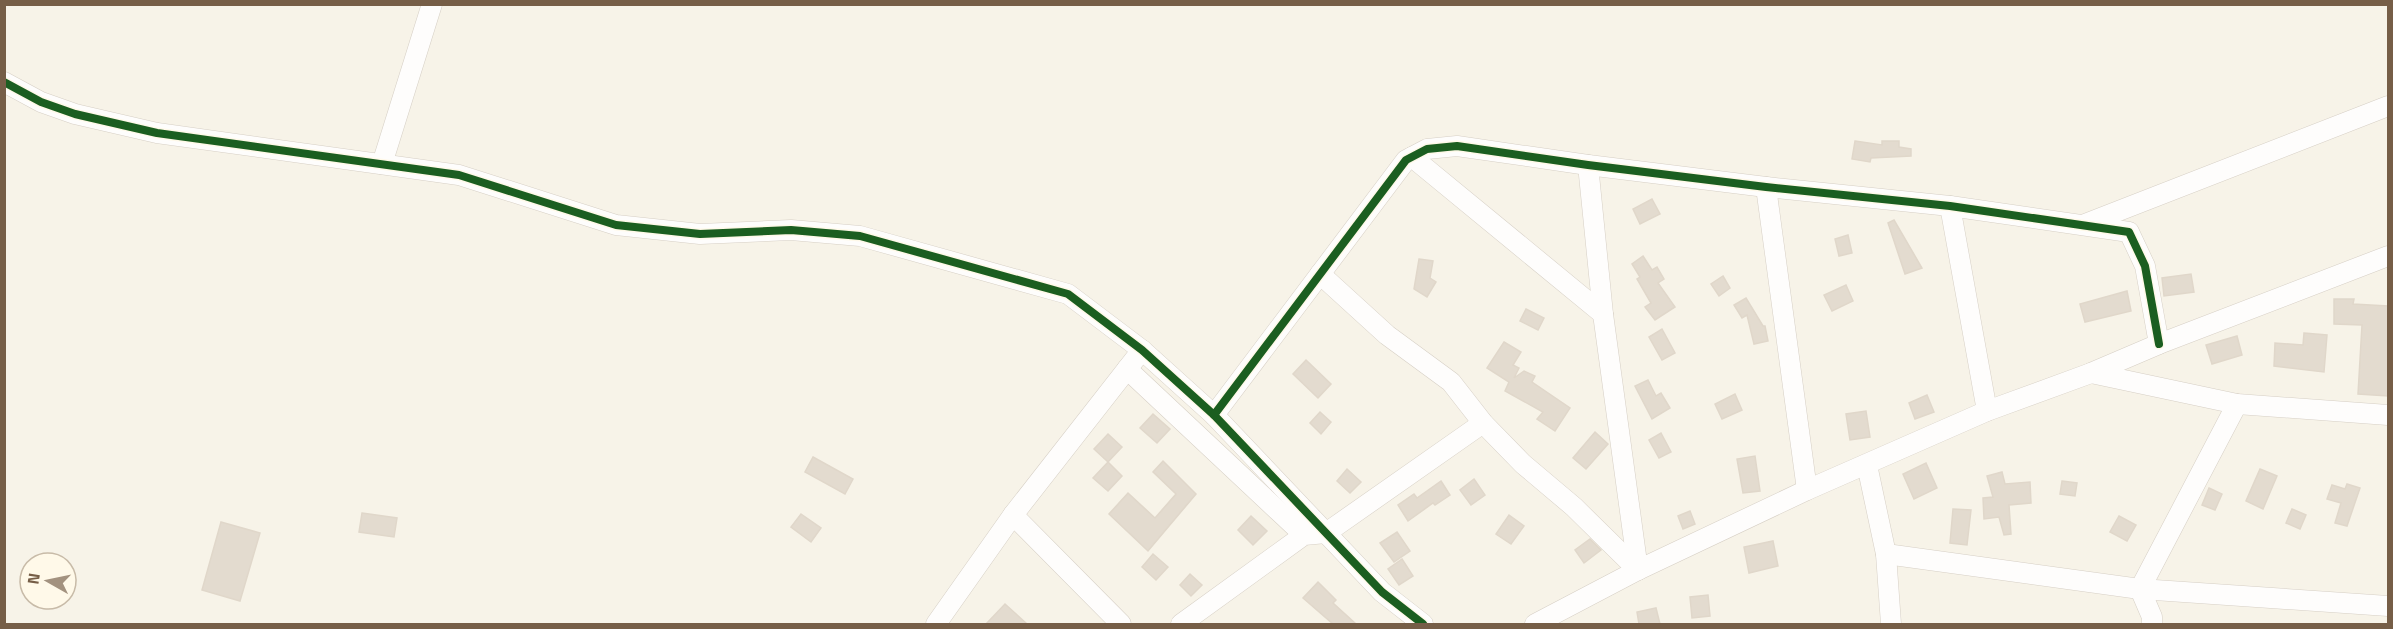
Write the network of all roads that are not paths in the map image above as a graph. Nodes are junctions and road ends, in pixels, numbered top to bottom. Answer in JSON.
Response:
{"nodes":[{"id":1,"x":432,"y":4,"type":"edge"},
{"id":2,"x":4,"y":82,"type":"edge"},
{"id":3,"x":2388,"y":106,"type":"edge"},
{"id":4,"x":1413,"y":157,"type":"junction"},
{"id":5,"x":382,"y":164,"type":"junction"},
{"id":6,"x":1588,"y":165,"type":"junction"},
{"id":7,"x":1766,"y":187,"type":"junction"},
{"id":8,"x":1950,"y":206,"type":"junction"},
{"id":9,"x":2082,"y":225,"type":"junction"},
{"id":10,"x":2388,"y":256,"type":"edge"},
{"id":11,"x":1320,"y":274,"type":"junction"},
{"id":12,"x":1603,"y":315,"type":"junction"},
{"id":13,"x":2159,"y":344,"type":"junction"},
{"id":14,"x":1142,"y":350,"type":"junction"},
{"id":15,"x":1127,"y":369,"type":"junction"},
{"id":16,"x":2091,"y":373,"type":"junction"},
{"id":17,"x":2237,"y":404,"type":"junction"},
{"id":18,"x":1988,"y":411,"type":"junction"},
{"id":19,"x":1214,"y":415,"type":"junction"},
{"id":20,"x":2388,"y":415,"type":"edge"},
{"id":21,"x":1483,"y":423,"type":"junction"},
{"id":22,"x":1867,"y":465,"type":"junction"},
{"id":23,"x":1807,"y":490,"type":"junction"},
{"id":24,"x":1013,"y":515,"type":"junction"},
{"id":25,"x":1326,"y":534,"type":"junction"},
{"id":26,"x":1304,"y":535,"type":"junction"},
{"id":27,"x":1886,"y":554,"type":"junction"},
{"id":28,"x":1638,"y":570,"type":"junction"},
{"id":29,"x":2140,"y":589,"type":"junction"},
{"id":30,"x":2388,"y":606,"type":"edge"},
{"id":31,"x":936,"y":624,"type":"edge"},
{"id":32,"x":1121,"y":624,"type":"edge"},
{"id":33,"x":1181,"y":624,"type":"edge"},
{"id":34,"x":1423,"y":624,"type":"edge"},
{"id":35,"x":1535,"y":624,"type":"edge"},
{"id":36,"x":1892,"y":624,"type":"edge"},
{"id":37,"x":2152,"y":624,"type":"edge"}],
"edges":[{"from":1,"to":5,"type":"street"},
{"from":2,"to":5,"type":"street"},
{"from":3,"to":9,"type":"street"},
{"from":4,"to":6,"type":"street"},
{"from":4,"to":11,"type":"street"},
{"from":4,"to":12,"type":"street"},
{"from":5,"to":14,"type":"street"},
{"from":6,"to":7,"type":"street"},
{"from":6,"to":12,"type":"street"},
{"from":7,"to":8,"type":"street"},
{"from":7,"to":23,"type":"street"},
{"from":8,"to":9,"type":"street"},
{"from":8,"to":18,"type":"street"},
{"from":9,"to":13,"type":"street"},
{"from":10,"to":13,"type":"street"},
{"from":11,"to":19,"type":"street"},
{"from":11,"to":21,"type":"street"},
{"from":12,"to":28,"type":"street"},
{"from":13,"to":16,"type":"street"},
{"from":14,"to":15,"type":"street"},
{"from":14,"to":19,"type":"street"},
{"from":15,"to":24,"type":"street"},
{"from":15,"to":26,"type":"street"},
{"from":16,"to":17,"type":"street"},
{"from":16,"to":18,"type":"street"},
{"from":17,"to":20,"type":"street"},
{"from":17,"to":29,"type":"street"},
{"from":18,"to":22,"type":"street"},
{"from":19,"to":25,"type":"street"},
{"from":21,"to":25,"type":"street"},
{"from":21,"to":28,"type":"street"},
{"from":22,"to":23,"type":"street"},
{"from":22,"to":27,"type":"street"},
{"from":23,"to":28,"type":"street"},
{"from":24,"to":31,"type":"street"},
{"from":24,"to":32,"type":"street"},
{"from":25,"to":26,"type":"street"},
{"from":25,"to":34,"type":"street"},
{"from":26,"to":33,"type":"street"},
{"from":27,"to":29,"type":"street"},
{"from":27,"to":36,"type":"street"},
{"from":28,"to":35,"type":"street"},
{"from":29,"to":30,"type":"street"},
{"from":29,"to":37,"type":"street"}]}
